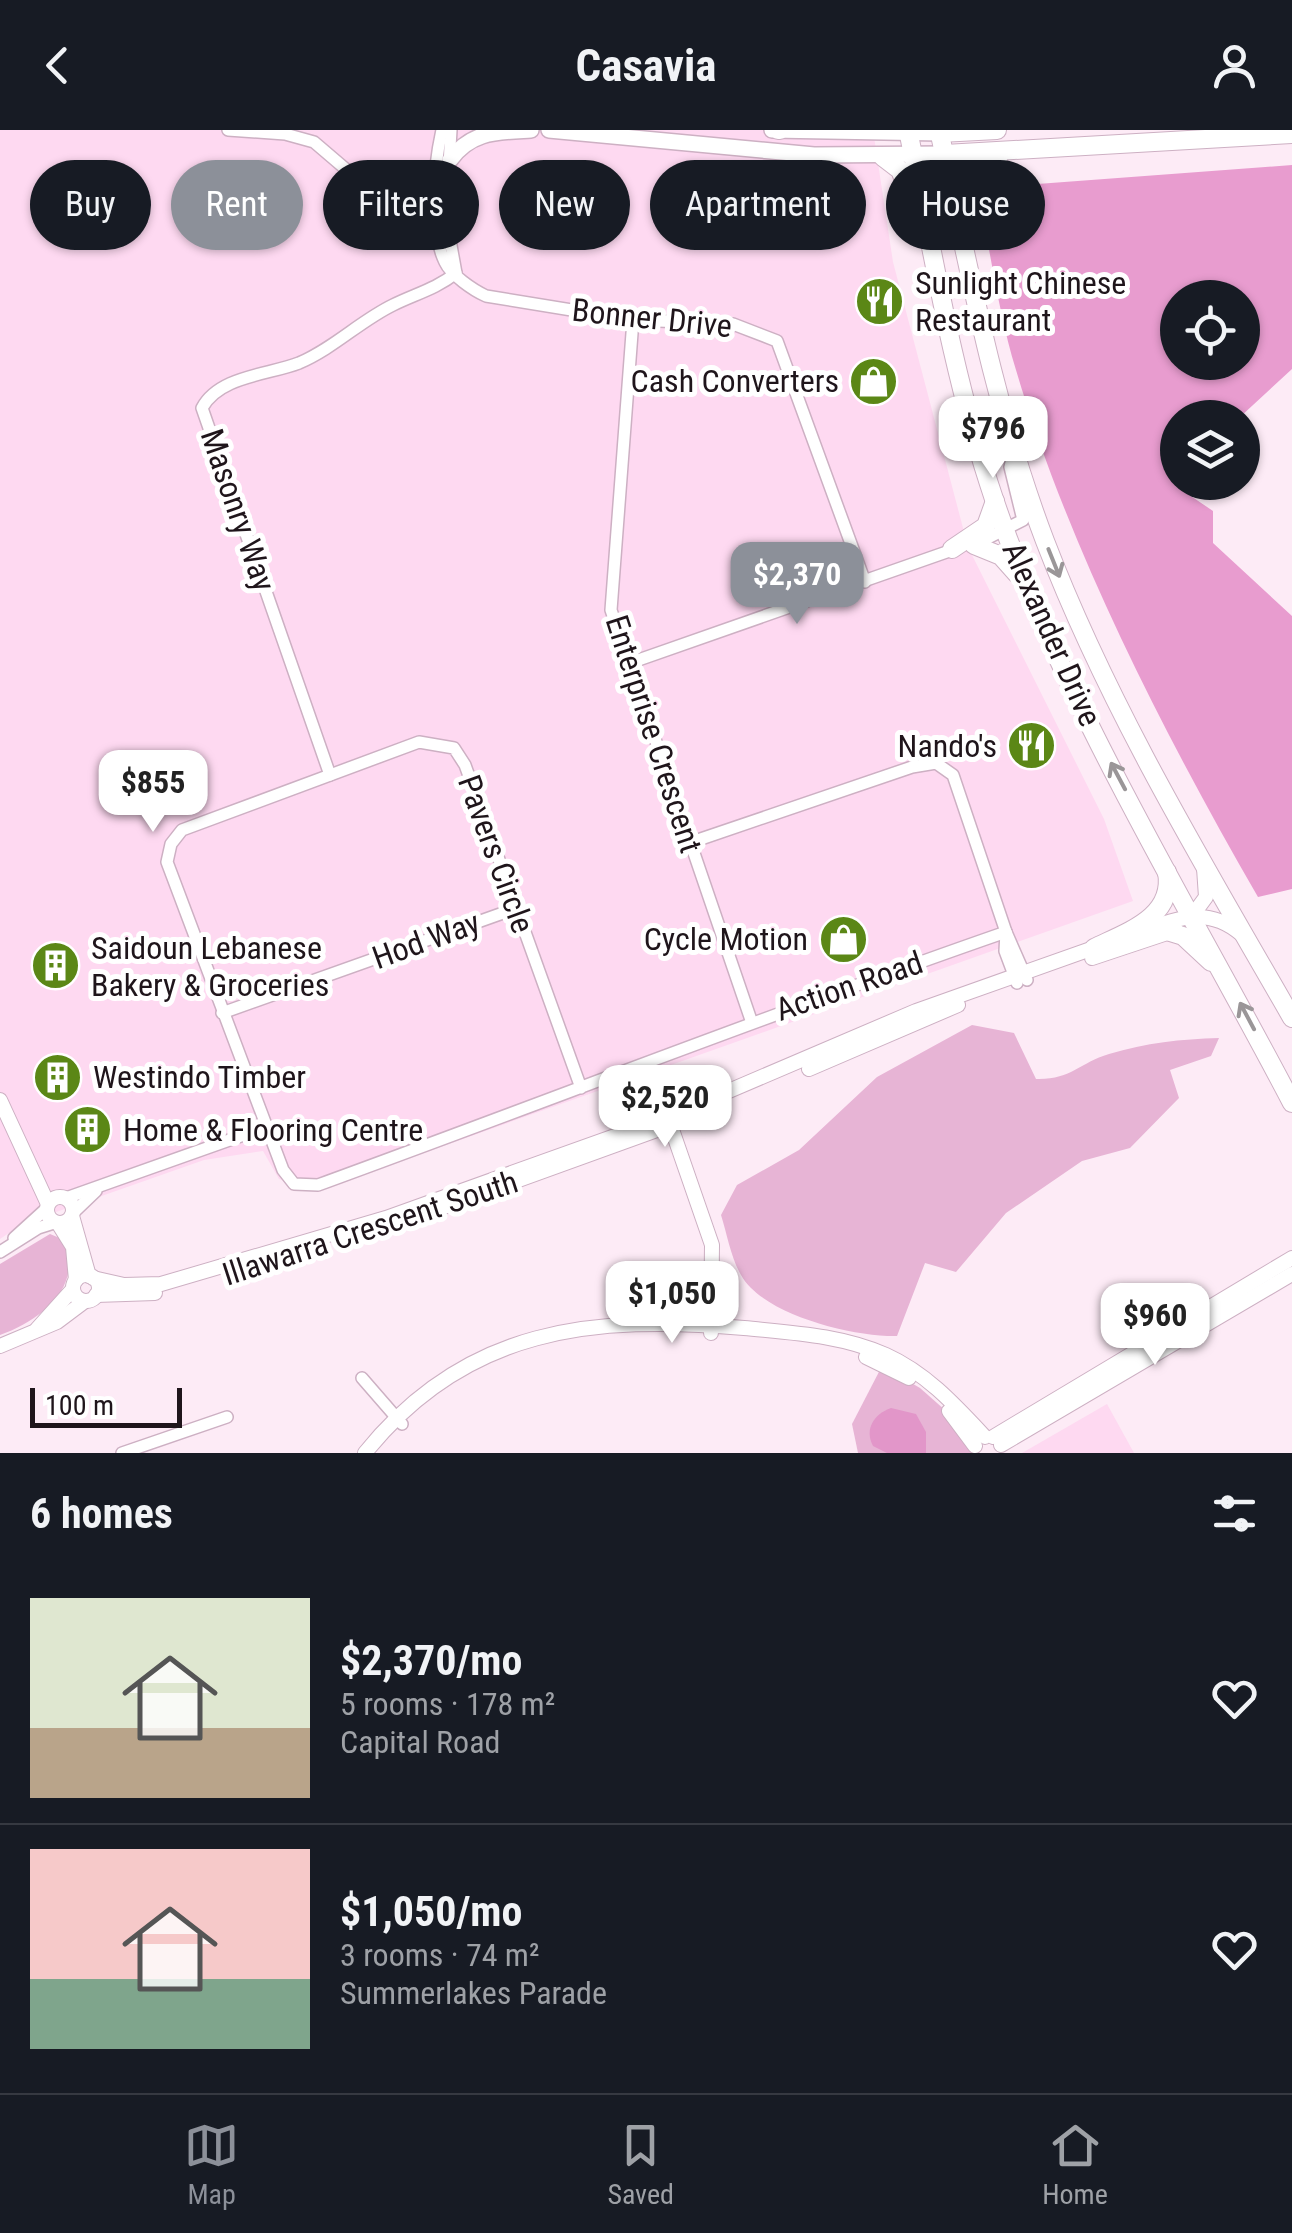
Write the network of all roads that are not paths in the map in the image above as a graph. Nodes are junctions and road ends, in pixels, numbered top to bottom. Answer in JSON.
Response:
{"nodes":[{"id":1,"x":228,"y":130,"type":"edge"},
{"id":2,"x":442,"y":130,"type":"edge"},
{"id":3,"x":451,"y":130,"type":"edge"},
{"id":4,"x":530,"y":130,"type":"edge"},
{"id":5,"x":548,"y":130,"type":"edge"},
{"id":6,"x":664,"y":130,"type":"edge"},
{"id":7,"x":777,"y":130,"type":"edge"},
{"id":8,"x":975,"y":130,"type":"edge"},
{"id":9,"x":996,"y":130,"type":"edge"},
{"id":10,"x":909,"y":132,"type":"edge"},
{"id":11,"x":939,"y":132,"type":"edge"},
{"id":12,"x":1292,"y":134,"type":"edge"},
{"id":13,"x":709,"y":144,"type":"junction"},
{"id":14,"x":1077,"y":148,"type":"junction"},
{"id":15,"x":944,"y":154,"type":"junction"},
{"id":16,"x":914,"y":155,"type":"junction"},
{"id":17,"x":883,"y":157,"type":"junction"},
{"id":18,"x":335,"y":160,"type":"edge"},
{"id":19,"x":442,"y":160,"type":"edge"},
{"id":20,"x":450,"y":160,"type":"joint"},
{"id":21,"x":945,"y":160,"type":"edge"},
{"id":22,"x":1012,"y":160,"type":"edge"},
{"id":23,"x":445,"y":250,"type":"edge"},
{"id":24,"x":965,"y":250,"type":"edge"},
{"id":25,"x":456,"y":273,"type":"junction"},
{"id":26,"x":937,"y":282,"type":"junction"},
{"id":27,"x":633,"y":320,"type":"junction"},
{"id":28,"x":1014,"y":449,"type":"junction"},
{"id":29,"x":994,"y":501,"type":"junction"},
{"id":30,"x":1006,"y":532,"type":"junction"},
{"id":31,"x":974,"y":545,"type":"junction"},
{"id":32,"x":952,"y":549,"type":"junction"},
{"id":33,"x":865,"y":582,"type":"junction"},
{"id":34,"x":1031,"y":596,"type":"junction"},
{"id":35,"x":627,"y":664,"type":"junction"},
{"id":36,"x":330,"y":776,"type":"junction"},
{"id":37,"x":689,"y":843,"type":"junction"},
{"id":38,"x":1165,"y":862,"type":"junction"},
{"id":39,"x":1204,"y":865,"type":"junction"},
{"id":40,"x":516,"y":908,"type":"junction"},
{"id":41,"x":1193,"y":914,"type":"junction"},
{"id":42,"x":1006,"y":932,"type":"junction"},
{"id":43,"x":1170,"y":932,"type":"junction"},
{"id":44,"x":1246,"y":938,"type":"junction"},
{"id":45,"x":1094,"y":948,"type":"junction"},
{"id":46,"x":1021,"y":978,"type":"junction"},
{"id":47,"x":1231,"y":986,"type":"junction"},
{"id":48,"x":222,"y":1013,"type":"junction"},
{"id":49,"x":1292,"y":1018,"type":"edge"},
{"id":50,"x":752,"y":1020,"type":"junction"},
{"id":51,"x":581,"y":1088,"type":"junction"},
{"id":52,"x":0,"y":1100,"type":"edge"},
{"id":53,"x":1292,"y":1103,"type":"edge"},
{"id":54,"x":674,"y":1120,"type":"junction"},
{"id":55,"x":266,"y":1127,"type":"junction"},
{"id":56,"x":99,"y":1188,"type":"junction"},
{"id":57,"x":56,"y":1202,"type":"junction"},
{"id":58,"x":65,"y":1218,"type":"junction"},
{"id":59,"x":4,"y":1249,"type":"edge"},
{"id":60,"x":1292,"y":1258,"type":"edge"},
{"id":61,"x":1292,"y":1274,"type":"edge"},
{"id":62,"x":83,"y":1281,"type":"junction"},
{"id":63,"x":90,"y":1298,"type":"junction"},
{"id":64,"x":705,"y":1329,"type":"junction"},
{"id":65,"x":37,"y":1330,"type":"junction"},
{"id":66,"x":0,"y":1346,"type":"edge"},
{"id":67,"x":362,"y":1378,"type":"dead end"},
{"id":68,"x":1084,"y":1391,"type":"junction"},
{"id":69,"x":227,"y":1417,"type":"dead end"},
{"id":70,"x":398,"y":1421,"type":"junction"},
{"id":71,"x":989,"y":1445,"type":"edge"},
{"id":72,"x":122,"y":1453,"type":"edge"},
{"id":73,"x":365,"y":1453,"type":"edge"},
{"id":74,"x":376,"y":1453,"type":"edge"}],
"edges":[{"from":1,"to":18,"type":"street"},
{"from":2,"to":19,"type":"street"},
{"from":3,"to":20,"type":"street"},
{"from":4,"to":20,"type":"main road"},
{"from":5,"to":13,"type":"main road"},
{"from":6,"to":13,"type":"main road"},
{"from":7,"to":10,"type":"main road"},
{"from":8,"to":9,"type":"main road"},
{"from":8,"to":11,"type":"main road"},
{"from":10,"to":11,"type":"main road"},
{"from":10,"to":16,"type":"main road","name":"Alexander Drive"},
{"from":11,"to":15,"type":"main road","name":"Alexander Drive"},
{"from":12,"to":14,"type":"main road"},
{"from":13,"to":17,"type":"main road"},
{"from":14,"to":15,"type":"main road"},
{"from":14,"to":22,"type":"main road"},
{"from":15,"to":16,"type":"main road"},
{"from":15,"to":21,"type":"main road","name":"Alexander Drive"},
{"from":16,"to":17,"type":"main road"},
{"from":16,"to":26,"type":"main road","name":"Alexander Drive"},
{"from":17,"to":26,"type":"main road"},
{"from":23,"to":25,"type":"street"},
{"from":24,"to":28,"type":"main road","name":"Alexander Drive"},
{"from":25,"to":27,"type":"street","name":"Bonner Drive"},
{"from":25,"to":36,"type":"street","name":"Masonry Way"},
{"from":26,"to":29,"type":"main road","name":"Alexander Drive"},
{"from":27,"to":33,"type":"street","name":"Bonner Drive"},
{"from":27,"to":35,"type":"street","name":"Enterprise Crescent"},
{"from":28,"to":30,"type":"street"},
{"from":28,"to":39,"type":"main road","name":"Alexander Drive","one_way":true},
{"from":29,"to":30,"type":"main road","name":"Alexander Drive"},
{"from":29,"to":32,"type":"main road"},
{"from":30,"to":31,"type":"street"},
{"from":30,"to":34,"type":"main road","name":"Alexander Drive"},
{"from":31,"to":32,"type":"street"},
{"from":31,"to":34,"type":"main road"},
{"from":32,"to":33,"type":"street"},
{"from":33,"to":35,"type":"street"},
{"from":38,"to":34,"type":"main road","name":"Alexander Drive","one_way":true},
{"from":35,"to":37,"type":"street","name":"Enterprise Crescent"},
{"from":36,"to":40,"type":"street","name":"Pavers Circle"},
{"from":36,"to":48,"type":"street","name":"Pavers Circle"},
{"from":37,"to":42,"type":"street"},
{"from":37,"to":50,"type":"street","name":"Enterprise Crescent"},
{"from":38,"to":41,"type":"main road","name":"Alexander Drive"},
{"from":38,"to":45,"type":"main road"},
{"from":39,"to":41,"type":"street"},
{"from":39,"to":44,"type":"main road","name":"Alexander Drive"},
{"from":40,"to":48,"type":"street","name":"Hod Way"},
{"from":40,"to":51,"type":"street","name":"Pavers Circle"},
{"from":41,"to":43,"type":"street","name":"Illawarra Crescent South"},
{"from":41,"to":44,"type":"street"},
{"from":41,"to":45,"type":"street","name":"Illawarra Crescent South"},
{"from":41,"to":47,"type":"main road","name":"Alexander Drive"},
{"from":42,"to":46,"type":"street"},
{"from":42,"to":50,"type":"street","name":"Action Road"},
{"from":43,"to":46,"type":"street","name":"Illawarra Crescent South"},
{"from":43,"to":47,"type":"main road"},
{"from":44,"to":49,"type":"main road","name":"Alexander Drive"},
{"from":45,"to":46,"type":"street","name":"Illawarra Crescent South"},
{"from":46,"to":54,"type":"street","name":"Illawarra Crescent South"},
{"from":53,"to":47,"type":"main road","name":"Alexander Drive","one_way":true},
{"from":48,"to":55,"type":"street","name":"Pavers Circle"},
{"from":50,"to":51,"type":"street","name":"Action Road"},
{"from":51,"to":55,"type":"street","name":"Pavers Circle"},
{"from":52,"to":57,"type":"street"},
{"from":54,"to":62,"type":"street","name":"Illawarra Crescent South"},
{"from":54,"to":63,"type":"street","name":"Illawarra Crescent South"},
{"from":54,"to":64,"type":"street"},
{"from":55,"to":56,"type":"street"},
{"from":56,"to":57,"type":"street"},
{"from":56,"to":58,"type":"street"},
{"from":57,"to":58,"type":"street"},
{"from":57,"to":58,"type":"street"},
{"from":57,"to":59,"type":"street"},
{"from":58,"to":59,"type":"street"},
{"from":58,"to":62,"type":"street"},
{"from":60,"to":68,"type":"street"},
{"from":61,"to":68,"type":"street"},
{"from":62,"to":63,"type":"street"},
{"from":62,"to":63,"type":"street"},
{"from":62,"to":65,"type":"street"},
{"from":63,"to":65,"type":"street"},
{"from":64,"to":70,"type":"street"},
{"from":64,"to":71,"type":"street"},
{"from":65,"to":66,"type":"street"},
{"from":67,"to":70,"type":"street"},
{"from":68,"to":71,"type":"street"},
{"from":69,"to":72,"type":"street"},
{"from":70,"to":73,"type":"street"},
{"from":70,"to":74,"type":"street"}]}
